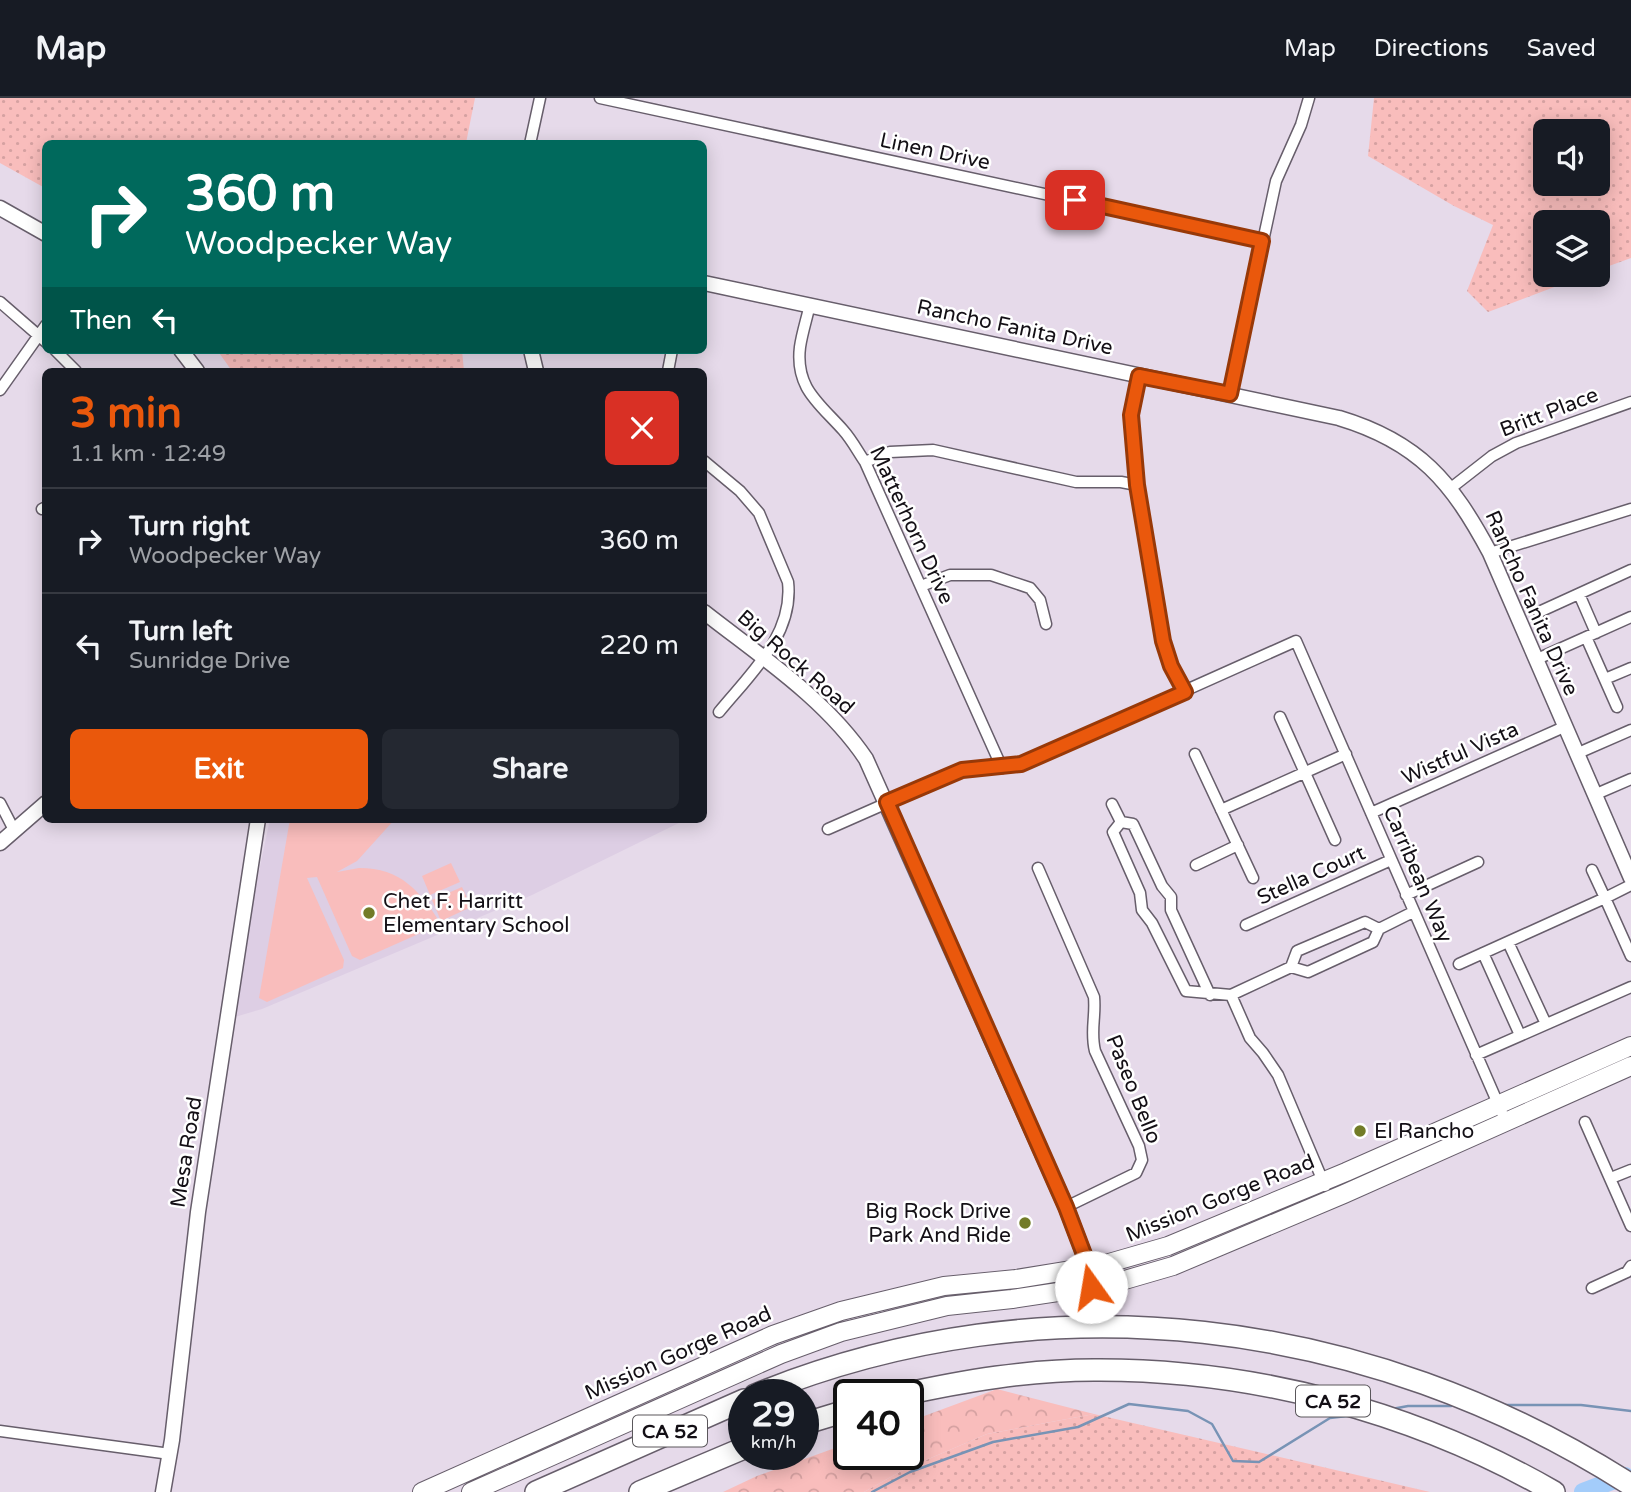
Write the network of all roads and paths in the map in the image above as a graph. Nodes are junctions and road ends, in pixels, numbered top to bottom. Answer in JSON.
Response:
{"nodes":[{"id":1,"x":540,"y":98,"type":"edge"},
{"id":2,"x":600,"y":98,"type":"edge"},
{"id":3,"x":1309,"y":98,"type":"edge"},
{"id":4,"x":531,"y":140,"type":"edge"},
{"id":5,"x":0,"y":208,"type":"edge"},
{"id":6,"x":42,"y":232,"type":"edge"},
{"id":7,"x":1262,"y":241,"type":"junction"},
{"id":8,"x":707,"y":284,"type":"edge"},
{"id":9,"x":0,"y":302,"type":"edge"},
{"id":10,"x":810,"y":304,"type":"junction"},
{"id":11,"x":42,"y":339,"type":"edge"},
{"id":12,"x":59,"y":354,"type":"edge"},
{"id":13,"x":184,"y":354,"type":"edge"},
{"id":14,"x":73,"y":368,"type":"edge"},
{"id":15,"x":195,"y":368,"type":"edge"},
{"id":16,"x":1139,"y":376,"type":"junction"},
{"id":17,"x":0,"y":390,"type":"edge"},
{"id":18,"x":1230,"y":394,"type":"junction"},
{"id":19,"x":1631,"y":402,"type":"edge"},
{"id":20,"x":865,"y":462,"type":"junction"},
{"id":21,"x":707,"y":464,"type":"edge"},
{"id":22,"x":1137,"y":485,"type":"junction"},
{"id":23,"x":1451,"y":488,"type":"junction"},
{"id":24,"x":1631,"y":509,"type":"edge"},
{"id":25,"x":1490,"y":553,"type":"junction"},
{"id":26,"x":1631,"y":570,"type":"edge"},
{"id":27,"x":921,"y":586,"type":"junction"},
{"id":28,"x":1579,"y":594,"type":"junction"},
{"id":29,"x":1539,"y":612,"type":"dead end"},
{"id":30,"x":707,"y":614,"type":"edge"},
{"id":31,"x":1631,"y":617,"type":"edge"},
{"id":32,"x":1046,"y":624,"type":"dead end"},
{"id":33,"x":1591,"y":635,"type":"junction"},
{"id":34,"x":762,"y":658,"type":"junction"},
{"id":35,"x":1535,"y":660,"type":"junction"},
{"id":36,"x":1631,"y":668,"type":"edge"},
{"id":37,"x":1605,"y":679,"type":"junction"},
{"id":38,"x":1185,"y":692,"type":"junction"},
{"id":39,"x":1617,"y":707,"type":"dead end"},
{"id":40,"x":719,"y":712,"type":"dead end"},
{"id":41,"x":1280,"y":717,"type":"dead end"},
{"id":42,"x":1564,"y":727,"type":"junction"},
{"id":43,"x":1631,"y":730,"type":"edge"},
{"id":44,"x":1195,"y":754,"type":"dead end"},
{"id":45,"x":1346,"y":754,"type":"junction"},
{"id":46,"x":1576,"y":754,"type":"junction"},
{"id":47,"x":1002,"y":768,"type":"junction"},
{"id":48,"x":1305,"y":773,"type":"junction"},
{"id":49,"x":1631,"y":779,"type":"edge"},
{"id":50,"x":1594,"y":795,"type":"junction"},
{"id":51,"x":887,"y":802,"type":"junction"},
{"id":52,"x":0,"y":803,"type":"edge"},
{"id":53,"x":1112,"y":804,"type":"dead end"},
{"id":54,"x":42,"y":806,"type":"edge"},
{"id":55,"x":1221,"y":810,"type":"junction"},
{"id":56,"x":1371,"y":813,"type":"junction"},
{"id":57,"x":1121,"y":822,"type":"junction"},
{"id":58,"x":257,"y":823,"type":"edge"},
{"id":59,"x":828,"y":829,"type":"dead end"},
{"id":60,"x":15,"y":830,"type":"junction"},
{"id":61,"x":1335,"y":840,"type":"dead end"},
{"id":62,"x":0,"y":843,"type":"edge"},
{"id":63,"x":1238,"y":845,"type":"junction"},
{"id":64,"x":1391,"y":860,"type":"junction"},
{"id":65,"x":1478,"y":863,"type":"dead end"},
{"id":66,"x":1196,"y":865,"type":"dead end"},
{"id":67,"x":1038,"y":868,"type":"dead end"},
{"id":68,"x":1592,"y":870,"type":"dead end"},
{"id":69,"x":1253,"y":878,"type":"dead end"},
{"id":70,"x":1631,"y":878,"type":"edge"},
{"id":71,"x":1631,"y":885,"type":"edge"},
{"id":72,"x":1162,"y":886,"type":"junction"},
{"id":73,"x":1406,"y":895,"type":"junction"},
{"id":74,"x":1140,"y":897,"type":"junction"},
{"id":75,"x":1605,"y":898,"type":"junction"},
{"id":76,"x":1413,"y":912,"type":"junction"},
{"id":77,"x":1246,"y":925,"type":"dead end"},
{"id":78,"x":1379,"y":929,"type":"junction"},
{"id":79,"x":1508,"y":942,"type":"junction"},
{"id":80,"x":1483,"y":953,"type":"junction"},
{"id":81,"x":1631,"y":956,"type":"edge"},
{"id":82,"x":1459,"y":964,"type":"dead end"},
{"id":83,"x":1291,"y":967,"type":"junction"},
{"id":84,"x":1631,"y":987,"type":"edge"},
{"id":85,"x":1206,"y":994,"type":"junction"},
{"id":86,"x":1231,"y":995,"type":"junction"},
{"id":87,"x":1546,"y":1024,"type":"junction"},
{"id":88,"x":1520,"y":1035,"type":"junction"},
{"id":89,"x":1631,"y":1046,"type":"edge"},
{"id":90,"x":1476,"y":1055,"type":"junction"},
{"id":91,"x":1631,"y":1066,"type":"edge"},
{"id":92,"x":1497,"y":1104,"type":"junction"},
{"id":93,"x":1506,"y":1122,"type":"junction"},
{"id":94,"x":1585,"y":1122,"type":"dead end"},
{"id":95,"x":1436,"y":1132,"type":"junction"},
{"id":96,"x":1401,"y":1169,"type":"junction"},
{"id":97,"x":1631,"y":1170,"type":"edge"},
{"id":98,"x":1611,"y":1178,"type":"junction"},
{"id":99,"x":1322,"y":1181,"type":"junction"},
{"id":100,"x":1331,"y":1200,"type":"junction"},
{"id":101,"x":1066,"y":1207,"type":"junction"},
{"id":102,"x":1631,"y":1226,"type":"edge"},
{"id":103,"x":1631,"y":1266,"type":"edge"},
{"id":104,"x":1088,"y":1268,"type":"junction"},
{"id":105,"x":1091,"y":1287,"type":"junction"},
{"id":106,"x":1592,"y":1288,"type":"dead end"},
{"id":107,"x":797,"y":1379,"type":"edge"},
{"id":108,"x":924,"y":1390,"type":"edge"},
{"id":109,"x":728,"y":1406,"type":"edge"},
{"id":110,"x":0,"y":1431,"type":"edge"},
{"id":111,"x":170,"y":1454,"type":"junction"},
{"id":112,"x":728,"y":1455,"type":"edge"},
{"id":113,"x":1631,"y":1485,"type":"edge"},
{"id":114,"x":163,"y":1492,"type":"edge"},
{"id":115,"x":422,"y":1492,"type":"edge"},
{"id":116,"x":471,"y":1492,"type":"edge"},
{"id":117,"x":536,"y":1492,"type":"edge"},
{"id":118,"x":640,"y":1492,"type":"edge"},
{"id":119,"x":1554,"y":1492,"type":"edge"}],
"edges":[{"from":1,"to":4,"type":"street"},
{"from":2,"to":7,"type":"street","name":"Linen Drive"},
{"from":3,"to":7,"type":"street"},
{"from":5,"to":6,"type":"street"},
{"from":7,"to":18,"type":"street"},
{"from":8,"to":10,"type":"street","name":"Rancho Fanita Drive"},
{"from":9,"to":11,"type":"street"},
{"from":10,"to":16,"type":"street","name":"Rancho Fanita Drive"},
{"from":10,"to":20,"type":"street","name":"Matterhorn Drive"},
{"from":11,"to":17,"type":"street"},
{"from":12,"to":14,"type":"street"},
{"from":13,"to":15,"type":"street"},
{"from":16,"to":18,"type":"street","name":"Rancho Fanita Drive"},
{"from":16,"to":22,"type":"street"},
{"from":18,"to":23,"type":"street","name":"Rancho Fanita Drive"},
{"from":19,"to":23,"type":"street","name":"Britt Place"},
{"from":20,"to":22,"type":"street"},
{"from":20,"to":27,"type":"street","name":"Matterhorn Drive"},
{"from":21,"to":34,"type":"street"},
{"from":22,"to":38,"type":"street"},
{"from":23,"to":25,"type":"street","name":"Rancho Fanita Drive"},
{"from":24,"to":25,"type":"street"},
{"from":25,"to":35,"type":"street","name":"Rancho Fanita Drive"},
{"from":26,"to":28,"type":"street"},
{"from":27,"to":32,"type":"street"},
{"from":27,"to":47,"type":"street","name":"Matterhorn Drive"},
{"from":28,"to":29,"type":"street"},
{"from":28,"to":33,"type":"street"},
{"from":30,"to":34,"type":"street","name":"Big Rock Road"},
{"from":31,"to":33,"type":"street"},
{"from":33,"to":35,"type":"street"},
{"from":33,"to":37,"type":"street"},
{"from":34,"to":40,"type":"street"},
{"from":34,"to":51,"type":"street","name":"Big Rock Road"},
{"from":35,"to":42,"type":"street","name":"Rancho Fanita Drive"},
{"from":36,"to":37,"type":"street"},
{"from":37,"to":39,"type":"street"},
{"from":38,"to":45,"type":"street","name":"Carribean Way"},
{"from":38,"to":47,"type":"street"},
{"from":41,"to":48,"type":"street"},
{"from":42,"to":46,"type":"street","name":"Rancho Fanita Drive"},
{"from":42,"to":56,"type":"street","name":"Wistful Vista"},
{"from":43,"to":46,"type":"street"},
{"from":44,"to":55,"type":"street"},
{"from":45,"to":48,"type":"street"},
{"from":45,"to":56,"type":"street","name":"Carribean Way"},
{"from":46,"to":50,"type":"street","name":"Rancho Fanita Drive"},
{"from":47,"to":51,"type":"street"},
{"from":48,"to":55,"type":"street"},
{"from":48,"to":61,"type":"street"},
{"from":49,"to":50,"type":"street"},
{"from":50,"to":70,"type":"street","name":"Rancho Fanita Drive"},
{"from":51,"to":59,"type":"street"},
{"from":51,"to":101,"type":"street","name":"Big Rock Road"},
{"from":52,"to":60,"type":"street"},
{"from":53,"to":57,"type":"street"},
{"from":54,"to":60,"type":"street"},
{"from":55,"to":63,"type":"street"},
{"from":56,"to":64,"type":"street","name":"Carribean Way"},
{"from":57,"to":72,"type":"street"},
{"from":57,"to":74,"type":"street"},
{"from":58,"to":111,"type":"street","name":"Mesa Road"},
{"from":60,"to":62,"type":"street"},
{"from":63,"to":66,"type":"street"},
{"from":63,"to":69,"type":"street"},
{"from":64,"to":73,"type":"street","name":"Carribean Way"},
{"from":64,"to":77,"type":"street","name":"Stella Court"},
{"from":65,"to":73,"type":"street"},
{"from":67,"to":101,"type":"street","name":"Paseo Bello"},
{"from":68,"to":75,"type":"street"},
{"from":71,"to":75,"type":"street"},
{"from":72,"to":74,"type":"street"},
{"from":72,"to":85,"type":"street"},
{"from":73,"to":76,"type":"street","name":"Carribean Way"},
{"from":74,"to":85,"type":"street"},
{"from":75,"to":79,"type":"street"},
{"from":75,"to":81,"type":"street"},
{"from":76,"to":78,"type":"street"},
{"from":76,"to":90,"type":"street","name":"Carribean Way"},
{"from":78,"to":83,"type":"street"},
{"from":78,"to":83,"type":"street"},
{"from":79,"to":80,"type":"street"},
{"from":79,"to":87,"type":"street"},
{"from":80,"to":82,"type":"street"},
{"from":80,"to":88,"type":"street"},
{"from":83,"to":86,"type":"street"},
{"from":84,"to":87,"type":"street"},
{"from":85,"to":86,"type":"street"},
{"from":86,"to":99,"type":"street"},
{"from":87,"to":88,"type":"street"},
{"from":88,"to":90,"type":"street"},
{"from":89,"to":92,"type":"main road","name":"Mission Gorge Road"},
{"from":90,"to":92,"type":"street","name":"Carribean Way"},
{"from":91,"to":93,"type":"main road","name":"Mission Gorge Road"},
{"from":92,"to":93,"type":"street","name":"Carribean Way"},
{"from":92,"to":95,"type":"main road","name":"Mission Gorge Road"},
{"from":93,"to":96,"type":"main road","name":"Mission Gorge Road"},
{"from":94,"to":98,"type":"street"},
{"from":95,"to":96,"type":"main road"},
{"from":95,"to":99,"type":"main road","name":"Mission Gorge Road"},
{"from":96,"to":100,"type":"main road","name":"Mission Gorge Road"},
{"from":97,"to":98,"type":"street"},
{"from":98,"to":102,"type":"street"},
{"from":99,"to":100,"type":"street"},
{"from":99,"to":104,"type":"main road","name":"Mission Gorge Road"},
{"from":100,"to":105,"type":"main road","name":"Mission Gorge Road"},
{"from":101,"to":104,"type":"street","name":"Big Rock Road"},
{"from":103,"to":106,"type":"street"},
{"from":104,"to":105,"type":"street","name":"Big Rock Road"},
{"from":104,"to":115,"type":"main road","name":"Mission Gorge Road"},
{"from":105,"to":116,"type":"main road","name":"Mission Gorge Road"},
{"from":107,"to":113,"type":"highway","number":"CA 52"},
{"from":108,"to":119,"type":"highway","number":"CA 52"},
{"from":109,"to":117,"type":"highway","number":"CA 52"},
{"from":110,"to":111,"type":"street"},
{"from":111,"to":114,"type":"street","name":"Mesa Road"},
{"from":112,"to":118,"type":"highway","number":"CA 52"}]}
